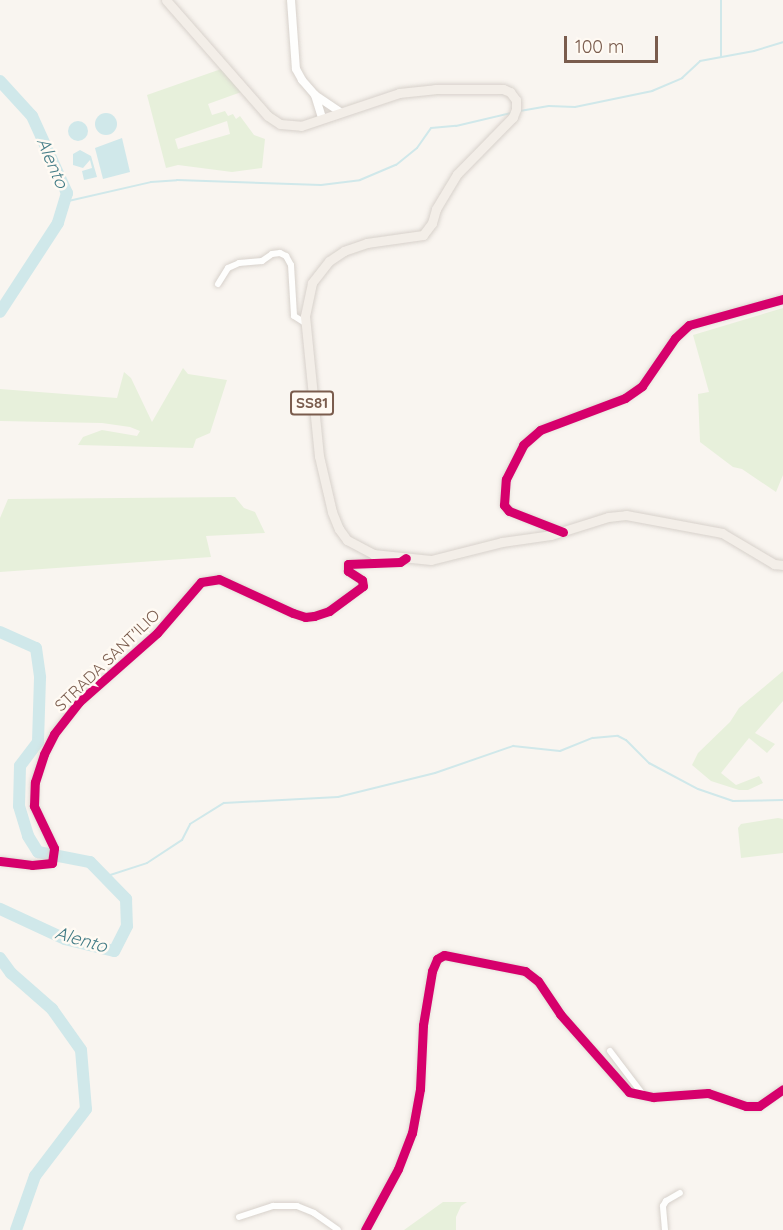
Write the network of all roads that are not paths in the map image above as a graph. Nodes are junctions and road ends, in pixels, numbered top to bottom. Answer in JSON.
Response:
{"nodes":[{"id":1,"x":166,"y":0,"type":"edge"},
{"id":2,"x":291,"y":0,"type":"edge"},
{"id":3,"x":315,"y":94,"type":"junction"},
{"id":4,"x":340,"y":112,"type":"junction"},
{"id":5,"x":322,"y":118,"type":"junction"},
{"id":6,"x":218,"y":284,"type":"dead end"},
{"id":7,"x":783,"y":299,"type":"edge"},
{"id":8,"x":306,"y":323,"type":"junction"},
{"id":9,"x":563,"y":532,"type":"junction"},
{"id":10,"x":406,"y":558,"type":"junction"},
{"id":11,"x":783,"y":565,"type":"edge"},
{"id":12,"x":0,"y":861,"type":"edge"},
{"id":13,"x":610,"y":1052,"type":"dead end"},
{"id":14,"x":783,"y":1089,"type":"edge"},
{"id":15,"x":644,"y":1096,"type":"junction"},
{"id":16,"x":680,"y":1193,"type":"dead end"},
{"id":17,"x":239,"y":1217,"type":"dead end"},
{"id":18,"x":338,"y":1230,"type":"edge"},
{"id":19,"x":365,"y":1230,"type":"edge"},
{"id":20,"x":665,"y":1230,"type":"edge"}],
"edges":[{"from":1,"to":5,"type":"main road","number":"SS81"},
{"from":2,"to":3,"type":"main road"},
{"from":3,"to":4,"type":"main road"},
{"from":3,"to":5,"type":"main road"},
{"from":4,"to":5,"type":"main road","number":"SS81"},
{"from":4,"to":8,"type":"main road","number":"SS81"},
{"from":6,"to":8,"type":"street"},
{"from":7,"to":9,"type":"street"},
{"from":8,"to":10,"type":"main road","number":"SS81"},
{"from":9,"to":10,"type":"main road","number":"SS81"},
{"from":9,"to":11,"type":"main road","number":"SS81"},
{"from":10,"to":12,"type":"street","name":"STRADA SANT'ILIO"},
{"from":13,"to":15,"type":"street"},
{"from":14,"to":15,"type":"street"},
{"from":15,"to":19,"type":"street"},
{"from":16,"to":20,"type":"street"},
{"from":17,"to":18,"type":"street"}]}
